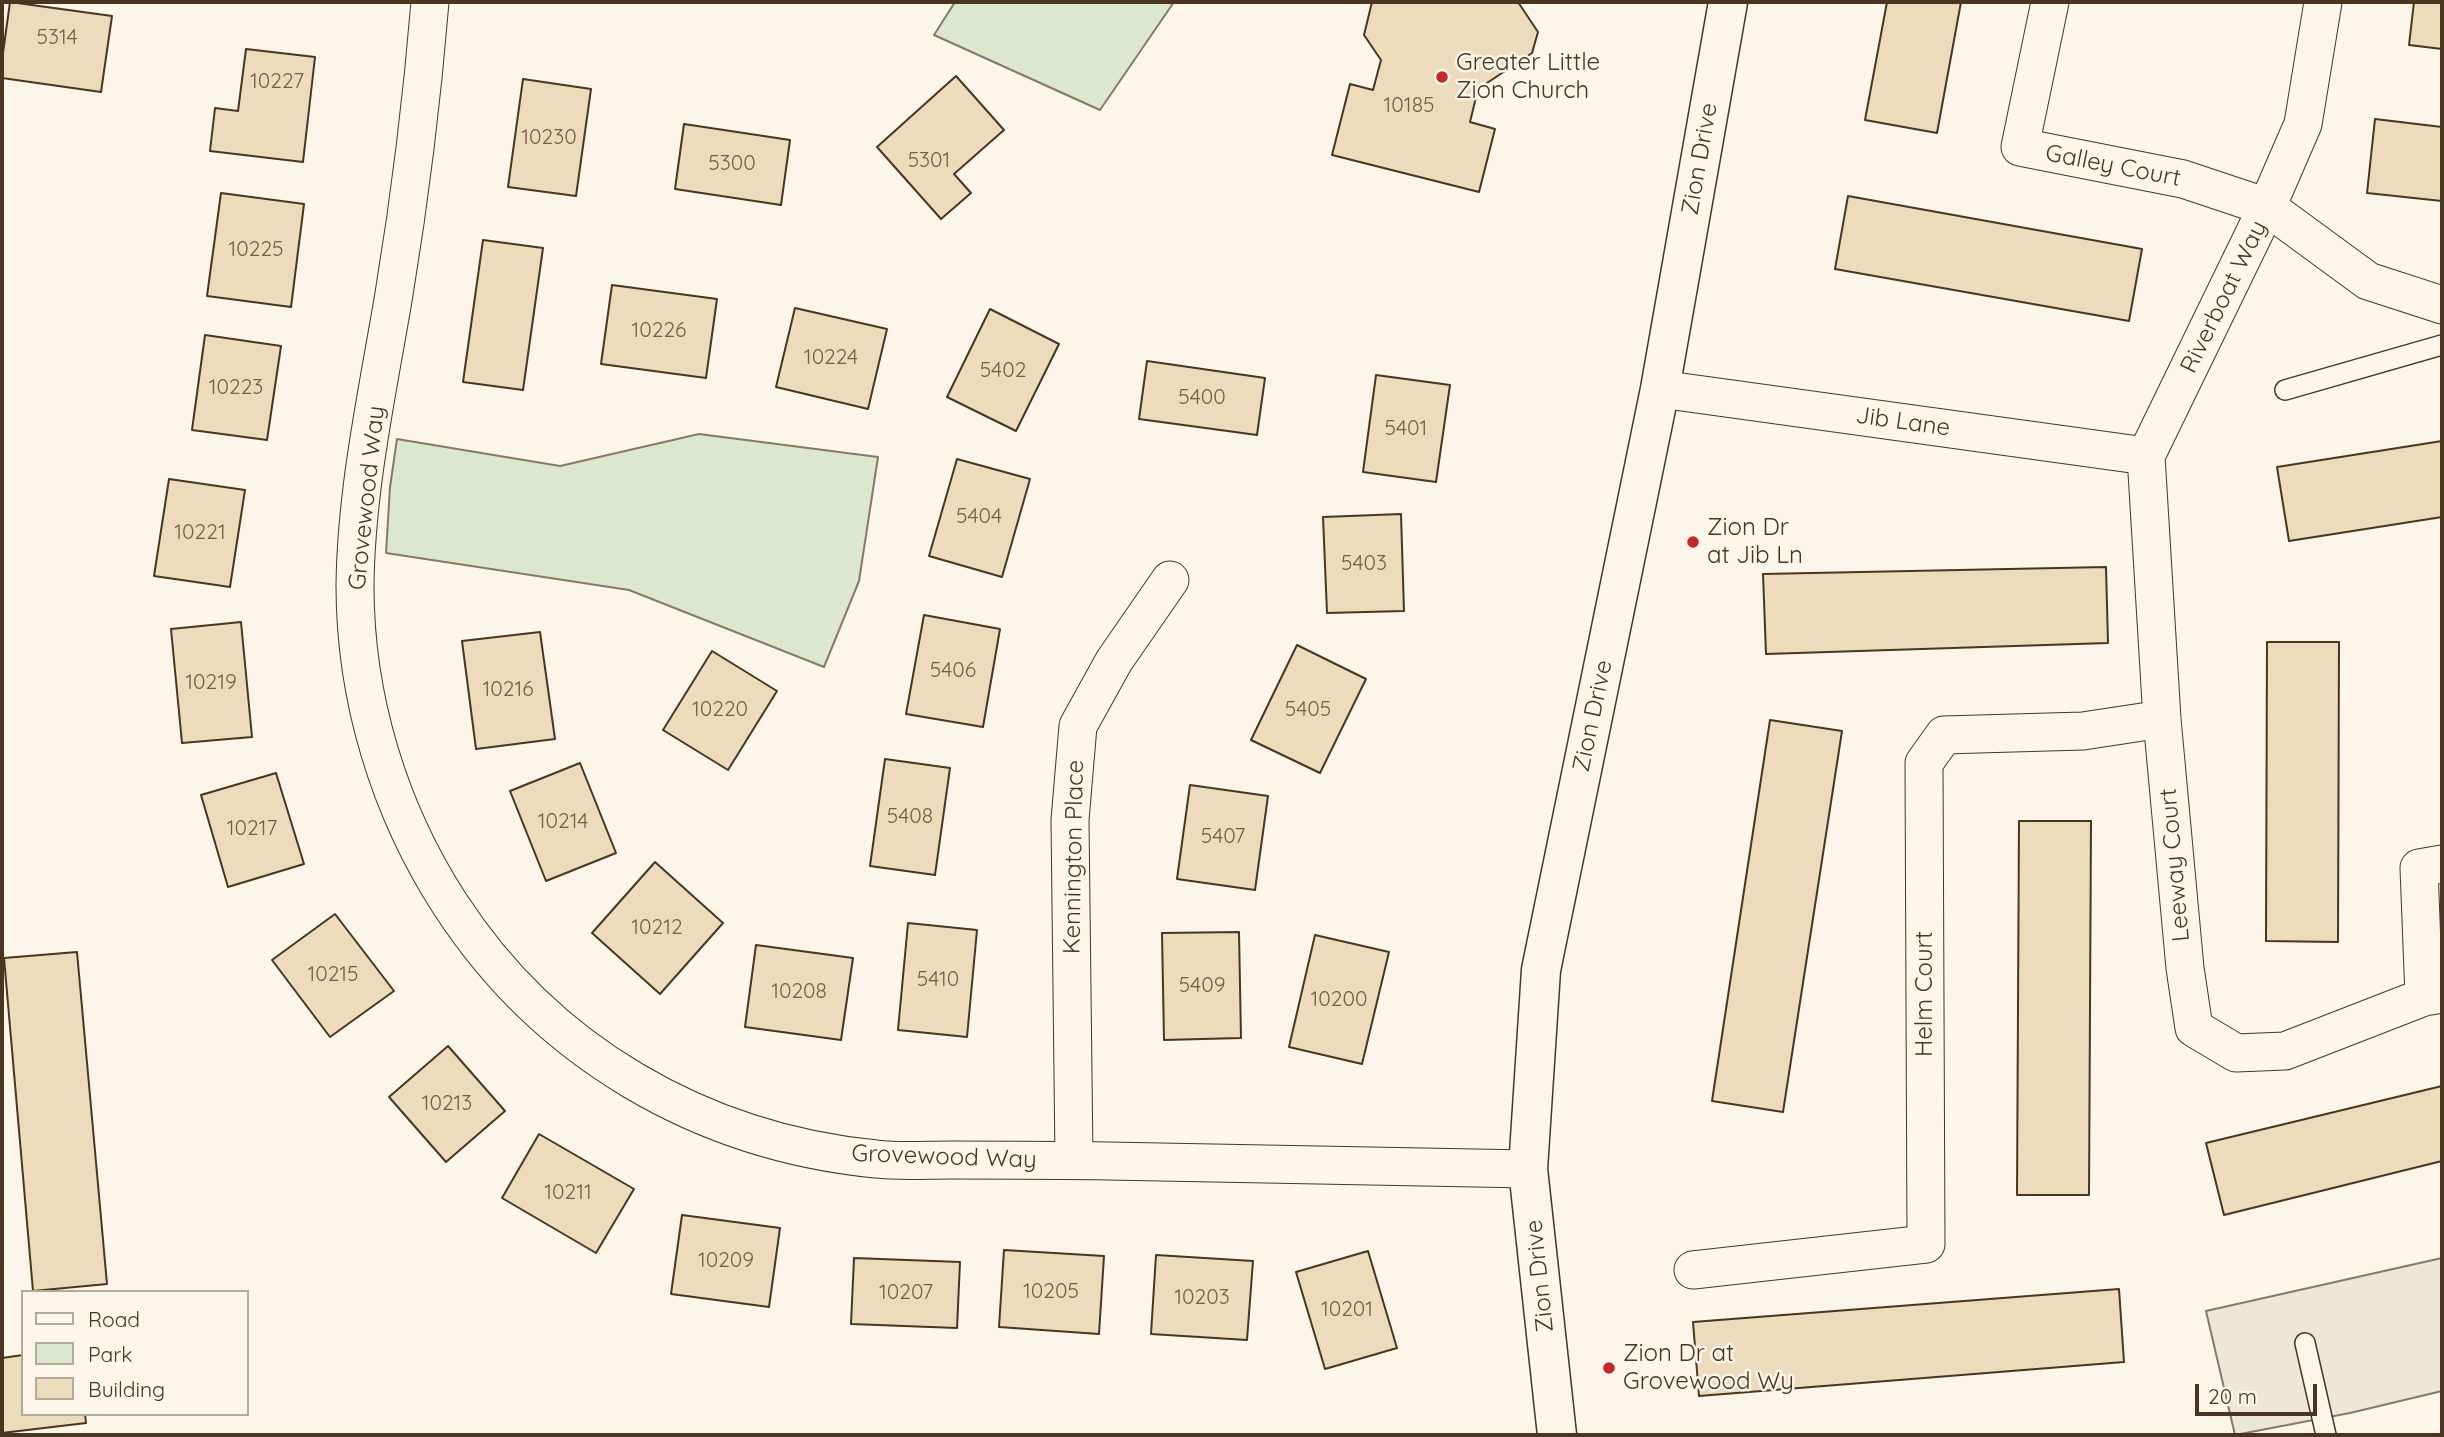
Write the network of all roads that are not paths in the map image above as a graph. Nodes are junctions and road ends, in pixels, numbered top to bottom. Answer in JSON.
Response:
{"nodes":[{"id":1,"x":429,"y":2,"type":"edge"},
{"id":2,"x":1728,"y":2,"type":"edge"},
{"id":3,"x":2050,"y":2,"type":"edge"},
{"id":4,"x":2323,"y":2,"type":"edge"},
{"id":5,"x":2267,"y":207,"type":"junction"},
{"id":6,"x":2442,"y":305,"type":"edge"},
{"id":7,"x":2442,"y":345,"type":"edge"},
{"id":8,"x":1660,"y":388,"type":"junction"},
{"id":9,"x":2285,"y":390,"type":"dead end"},
{"id":10,"x":2146,"y":456,"type":"junction"},
{"id":11,"x":1170,"y":580,"type":"dead end"},
{"id":12,"x":2162,"y":719,"type":"junction"},
{"id":13,"x":2442,"y":864,"type":"edge"},
{"id":14,"x":2433,"y":996,"type":"edge"},
{"id":15,"x":1074,"y":1160,"type":"junction"},
{"id":16,"x":1528,"y":1169,"type":"junction"},
{"id":17,"x":1693,"y":1270,"type":"dead end"},
{"id":18,"x":2305,"y":1343,"type":"dead end"},
{"id":19,"x":1557,"y":1435,"type":"edge"},
{"id":20,"x":2326,"y":1435,"type":"edge"}],
"edges":[{"from":1,"to":15,"type":"street","name":"Grovewood Way"},
{"from":2,"to":8,"type":"street","name":"Zion Drive"},
{"from":3,"to":5,"type":"street","name":"Galley Court"},
{"from":4,"to":5,"type":"street"},
{"from":5,"to":6,"type":"street","name":"Riverboat Way"},
{"from":5,"to":10,"type":"street","name":"Riverboat Way"},
{"from":7,"to":9,"type":"lane"},
{"from":8,"to":10,"type":"street","name":"Jib Lane"},
{"from":8,"to":16,"type":"street","name":"Zion Drive"},
{"from":10,"to":12,"type":"street","name":"Leeway Court"},
{"from":11,"to":15,"type":"street","name":"Kennington Place"},
{"from":12,"to":14,"type":"street","name":"Leeway Court"},
{"from":12,"to":17,"type":"street","name":"Helm Court"},
{"from":13,"to":14,"type":"street","name":"Leeway Court"},
{"from":15,"to":16,"type":"street","name":"Grovewood Way"},
{"from":16,"to":19,"type":"street","name":"Zion Drive"},
{"from":18,"to":20,"type":"lane"}]}
